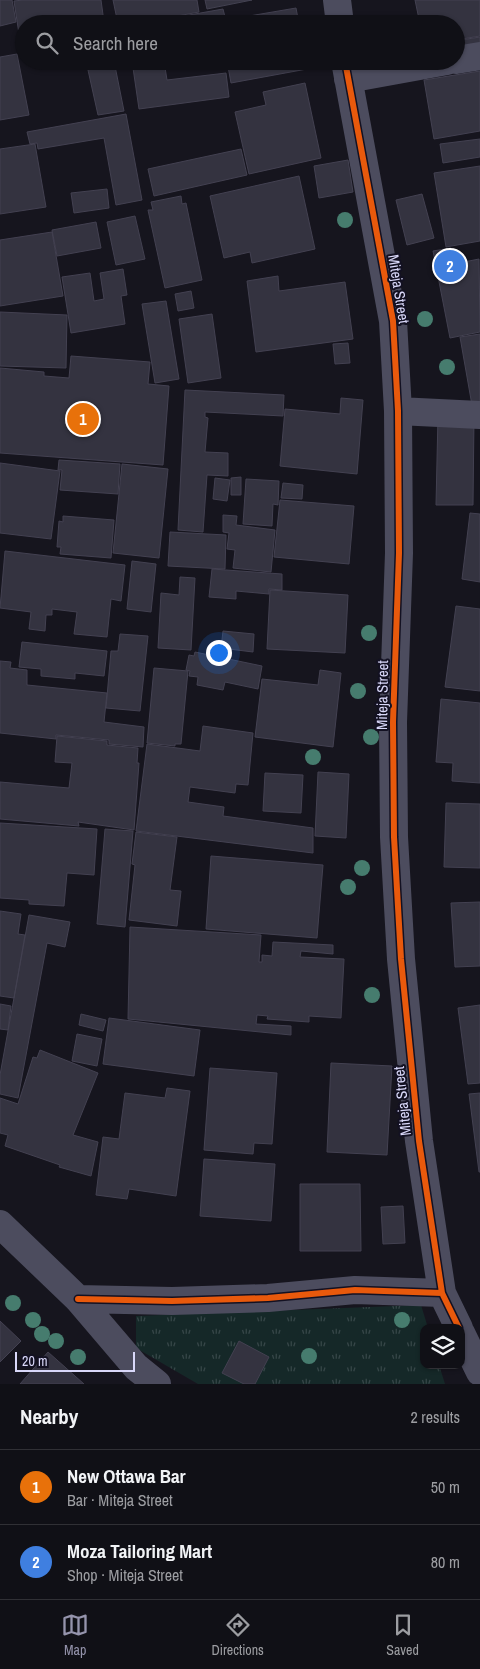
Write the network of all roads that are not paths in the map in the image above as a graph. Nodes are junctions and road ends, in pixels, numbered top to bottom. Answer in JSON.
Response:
{"nodes":[{"id":1,"x":337,"y":0,"type":"edge"},
{"id":2,"x":339,"y":15,"type":"edge"},
{"id":3,"x":480,"y":56,"type":"edge"},
{"id":4,"x":465,"y":58,"type":"edge"},
{"id":5,"x":346,"y":70,"type":"edge"},
{"id":6,"x":398,"y":411,"type":"junction"},
{"id":7,"x":480,"y":415,"type":"edge"},
{"id":8,"x":0,"y":1224,"type":"edge"},
{"id":9,"x":442,"y":1292,"type":"junction"},
{"id":10,"x":78,"y":1298,"type":"junction"},
{"id":11,"x":457,"y":1324,"type":"edge"},
{"id":12,"x":465,"y":1341,"type":"edge"},
{"id":13,"x":480,"y":1372,"type":"edge"},
{"id":14,"x":156,"y":1384,"type":"edge"}],
"edges":[{"from":1,"to":2,"type":"street"},
{"from":3,"to":4,"type":"street"},
{"from":5,"to":6,"type":"street","name":"Miteja Street"},
{"from":6,"to":7,"type":"street"},
{"from":6,"to":9,"type":"street","name":"Miteja Street"},
{"from":8,"to":10,"type":"street"},
{"from":9,"to":10,"type":"street"},
{"from":9,"to":11,"type":"street","name":"Miteja Street"},
{"from":10,"to":14,"type":"street"},
{"from":12,"to":13,"type":"street"}]}
